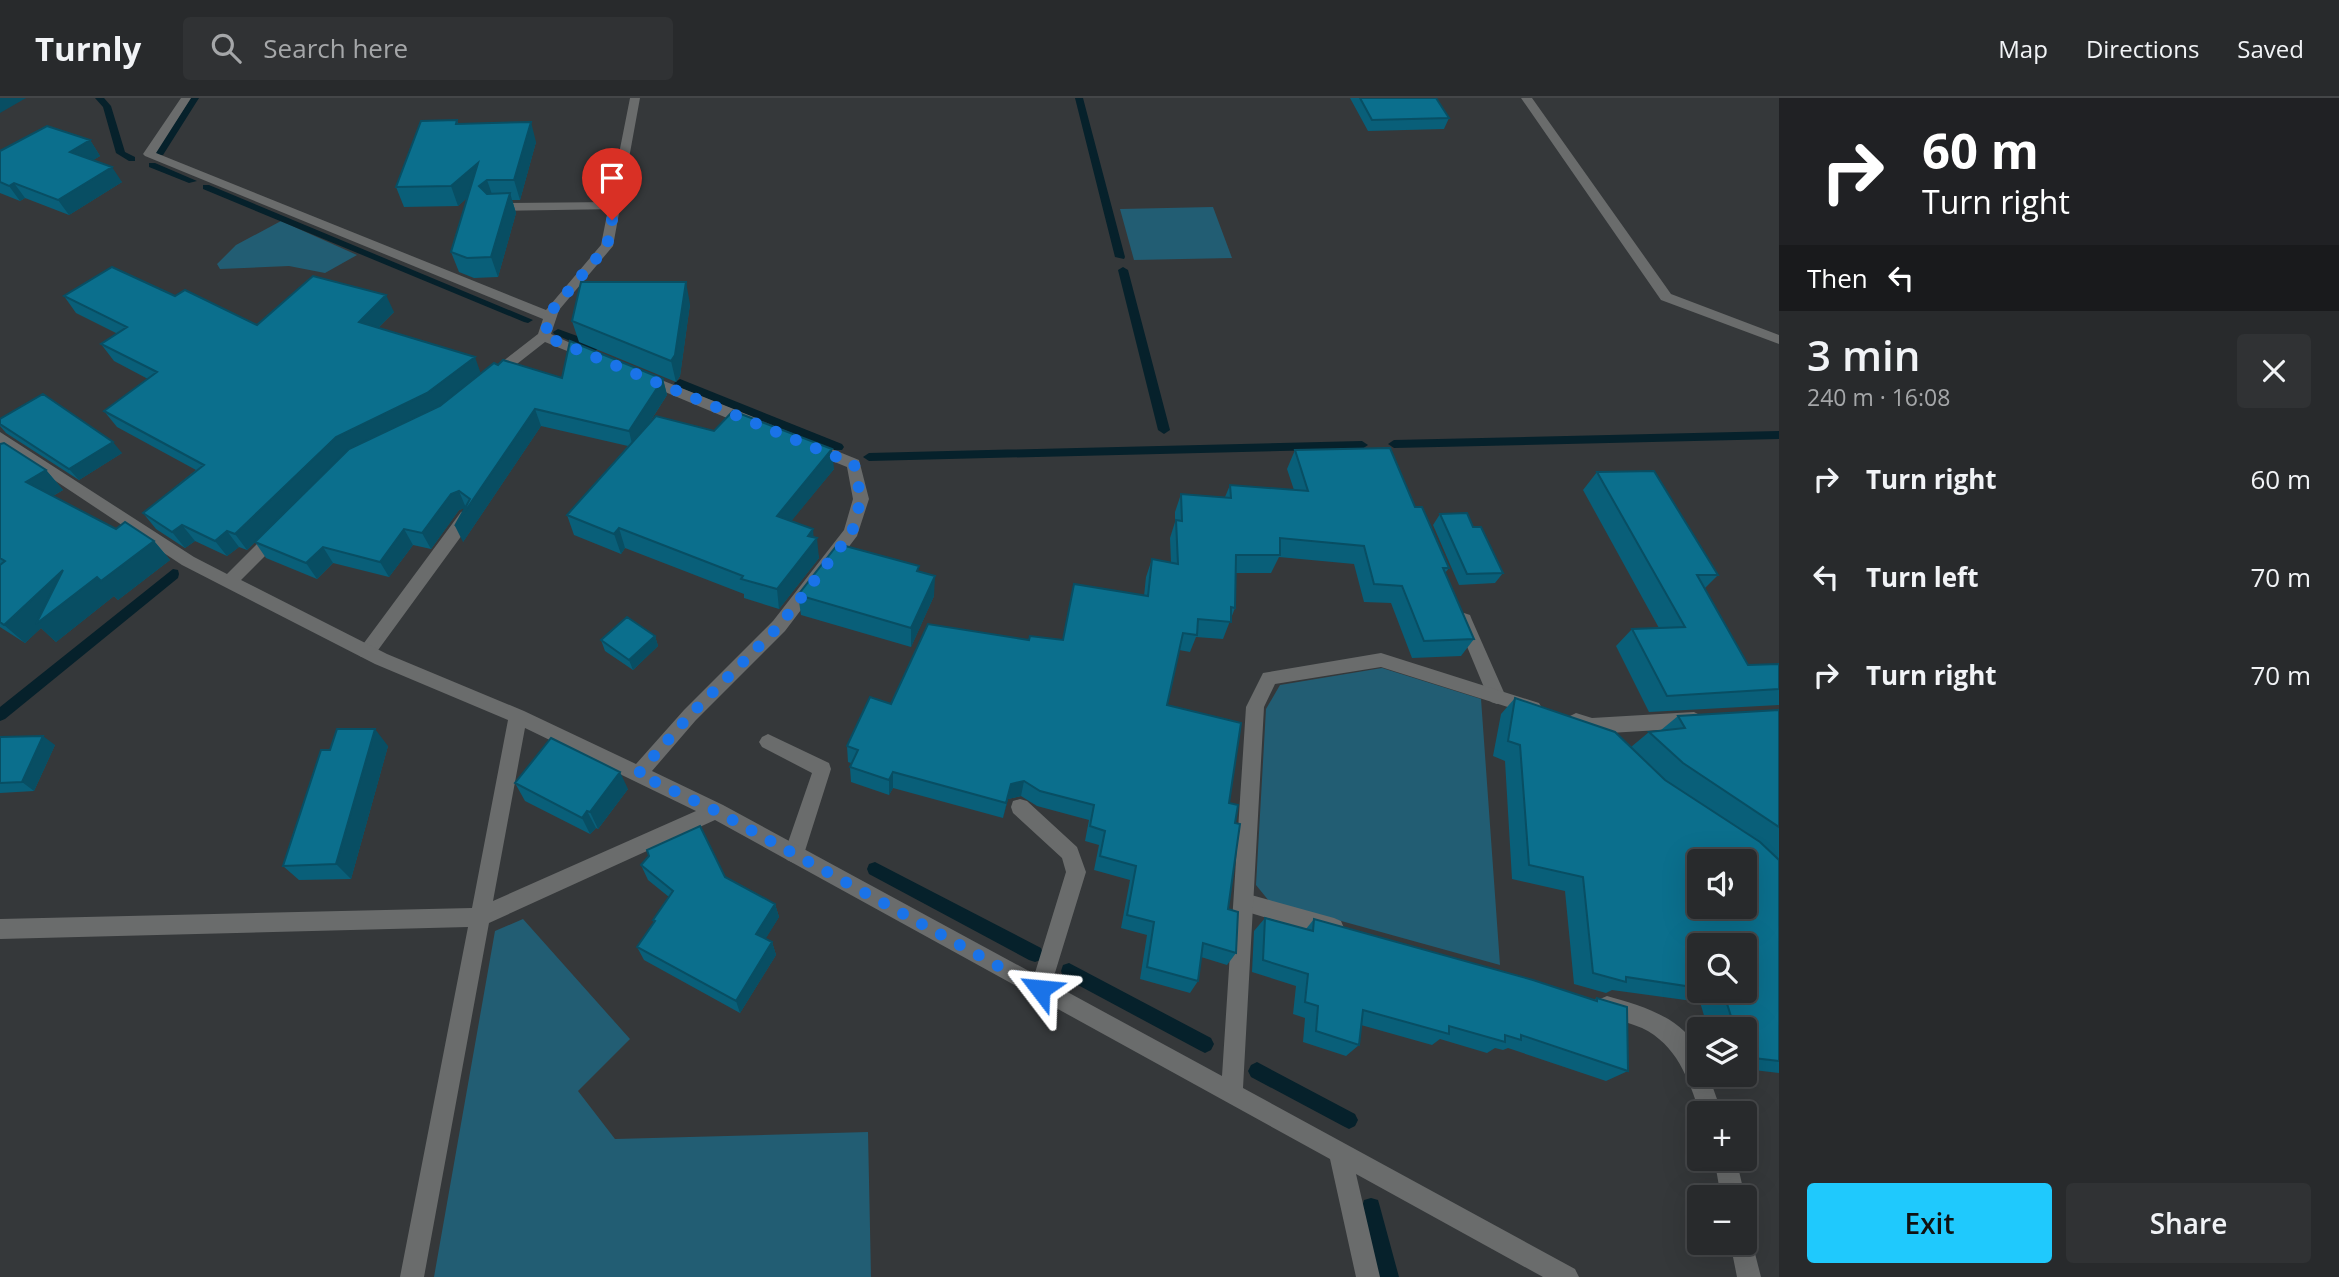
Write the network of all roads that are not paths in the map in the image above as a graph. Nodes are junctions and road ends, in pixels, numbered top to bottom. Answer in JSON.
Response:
{"nodes":[{"id":1,"x":186,"y":98,"type":"edge"},
{"id":2,"x":635,"y":98,"type":"edge"},
{"id":3,"x":1526,"y":98,"type":"edge"},
{"id":4,"x":615,"y":206,"type":"junction"},
{"id":5,"x":494,"y":207,"type":"edge"},
{"id":6,"x":550,"y":317,"type":"junction"},
{"id":7,"x":544,"y":336,"type":"junction"},
{"id":8,"x":1779,"y":340,"type":"edge"},
{"id":9,"x":608,"y":363,"type":"edge"},
{"id":10,"x":634,"y":373,"type":"edge"},
{"id":11,"x":482,"y":384,"type":"edge"},
{"id":12,"x":764,"y":427,"type":"edge"},
{"id":13,"x":0,"y":437,"type":"edge"},
{"id":14,"x":802,"y":443,"type":"edge"},
{"id":15,"x":467,"y":516,"type":"edge"},
{"id":16,"x":286,"y":525,"type":"edge"},
{"id":17,"x":229,"y":582,"type":"junction"},
{"id":18,"x":1460,"y":611,"type":"edge"},
{"id":19,"x":367,"y":652,"type":"junction"},
{"id":20,"x":1497,"y":697,"type":"junction"},
{"id":21,"x":518,"y":716,"type":"junction"},
{"id":22,"x":1712,"y":719,"type":"edge"},
{"id":23,"x":1592,"y":726,"type":"junction"},
{"id":24,"x":768,"y":742,"type":"dead end"},
{"id":25,"x":1610,"y":744,"type":"edge"},
{"id":26,"x":638,"y":774,"type":"junction"},
{"id":27,"x":1020,"y":807,"type":"dead end"},
{"id":28,"x":716,"y":811,"type":"junction"},
{"id":29,"x":794,"y":853,"type":"junction"},
{"id":30,"x":1244,"y":902,"type":"junction"},
{"id":31,"x":480,"y":917,"type":"junction"},
{"id":32,"x":0,"y":929,"type":"edge"},
{"id":33,"x":1349,"y":932,"type":"edge"},
{"id":34,"x":1040,"y":989,"type":"junction"},
{"id":35,"x":1584,"y":999,"type":"edge"},
{"id":36,"x":1232,"y":1094,"type":"junction"},
{"id":37,"x":1707,"y":1101,"type":"edge"},
{"id":38,"x":1340,"y":1153,"type":"junction"},
{"id":39,"x":1745,"y":1255,"type":"edge"},
{"id":40,"x":412,"y":1277,"type":"edge"},
{"id":41,"x":1368,"y":1277,"type":"edge"},
{"id":42,"x":1567,"y":1277,"type":"edge"},
{"id":43,"x":1749,"y":1277,"type":"edge"}],
"edges":[{"from":1,"to":6,"type":"street"},
{"from":2,"to":4,"type":"street"},
{"from":3,"to":8,"type":"street"},
{"from":4,"to":5,"type":"street"},
{"from":4,"to":6,"type":"street"},
{"from":6,"to":7,"type":"street"},
{"from":7,"to":9,"type":"street"},
{"from":7,"to":11,"type":"street"},
{"from":10,"to":12,"type":"street"},
{"from":13,"to":17,"type":"street"},
{"from":14,"to":26,"type":"street"},
{"from":15,"to":19,"type":"street"},
{"from":16,"to":17,"type":"street"},
{"from":17,"to":19,"type":"street"},
{"from":18,"to":20,"type":"street"},
{"from":19,"to":21,"type":"street"},
{"from":20,"to":23,"type":"street"},
{"from":20,"to":30,"type":"street"},
{"from":21,"to":26,"type":"street"},
{"from":21,"to":31,"type":"street"},
{"from":22,"to":23,"type":"street"},
{"from":23,"to":25,"type":"street"},
{"from":24,"to":29,"type":"street"},
{"from":26,"to":28,"type":"street"},
{"from":27,"to":34,"type":"street"},
{"from":28,"to":29,"type":"street"},
{"from":28,"to":31,"type":"street"},
{"from":29,"to":34,"type":"street"},
{"from":30,"to":33,"type":"street"},
{"from":30,"to":36,"type":"street"},
{"from":31,"to":32,"type":"street"},
{"from":31,"to":40,"type":"street"},
{"from":34,"to":36,"type":"street"},
{"from":35,"to":37,"type":"street"},
{"from":36,"to":38,"type":"street"},
{"from":38,"to":41,"type":"street"},
{"from":38,"to":42,"type":"street"},
{"from":39,"to":43,"type":"street"}]}
